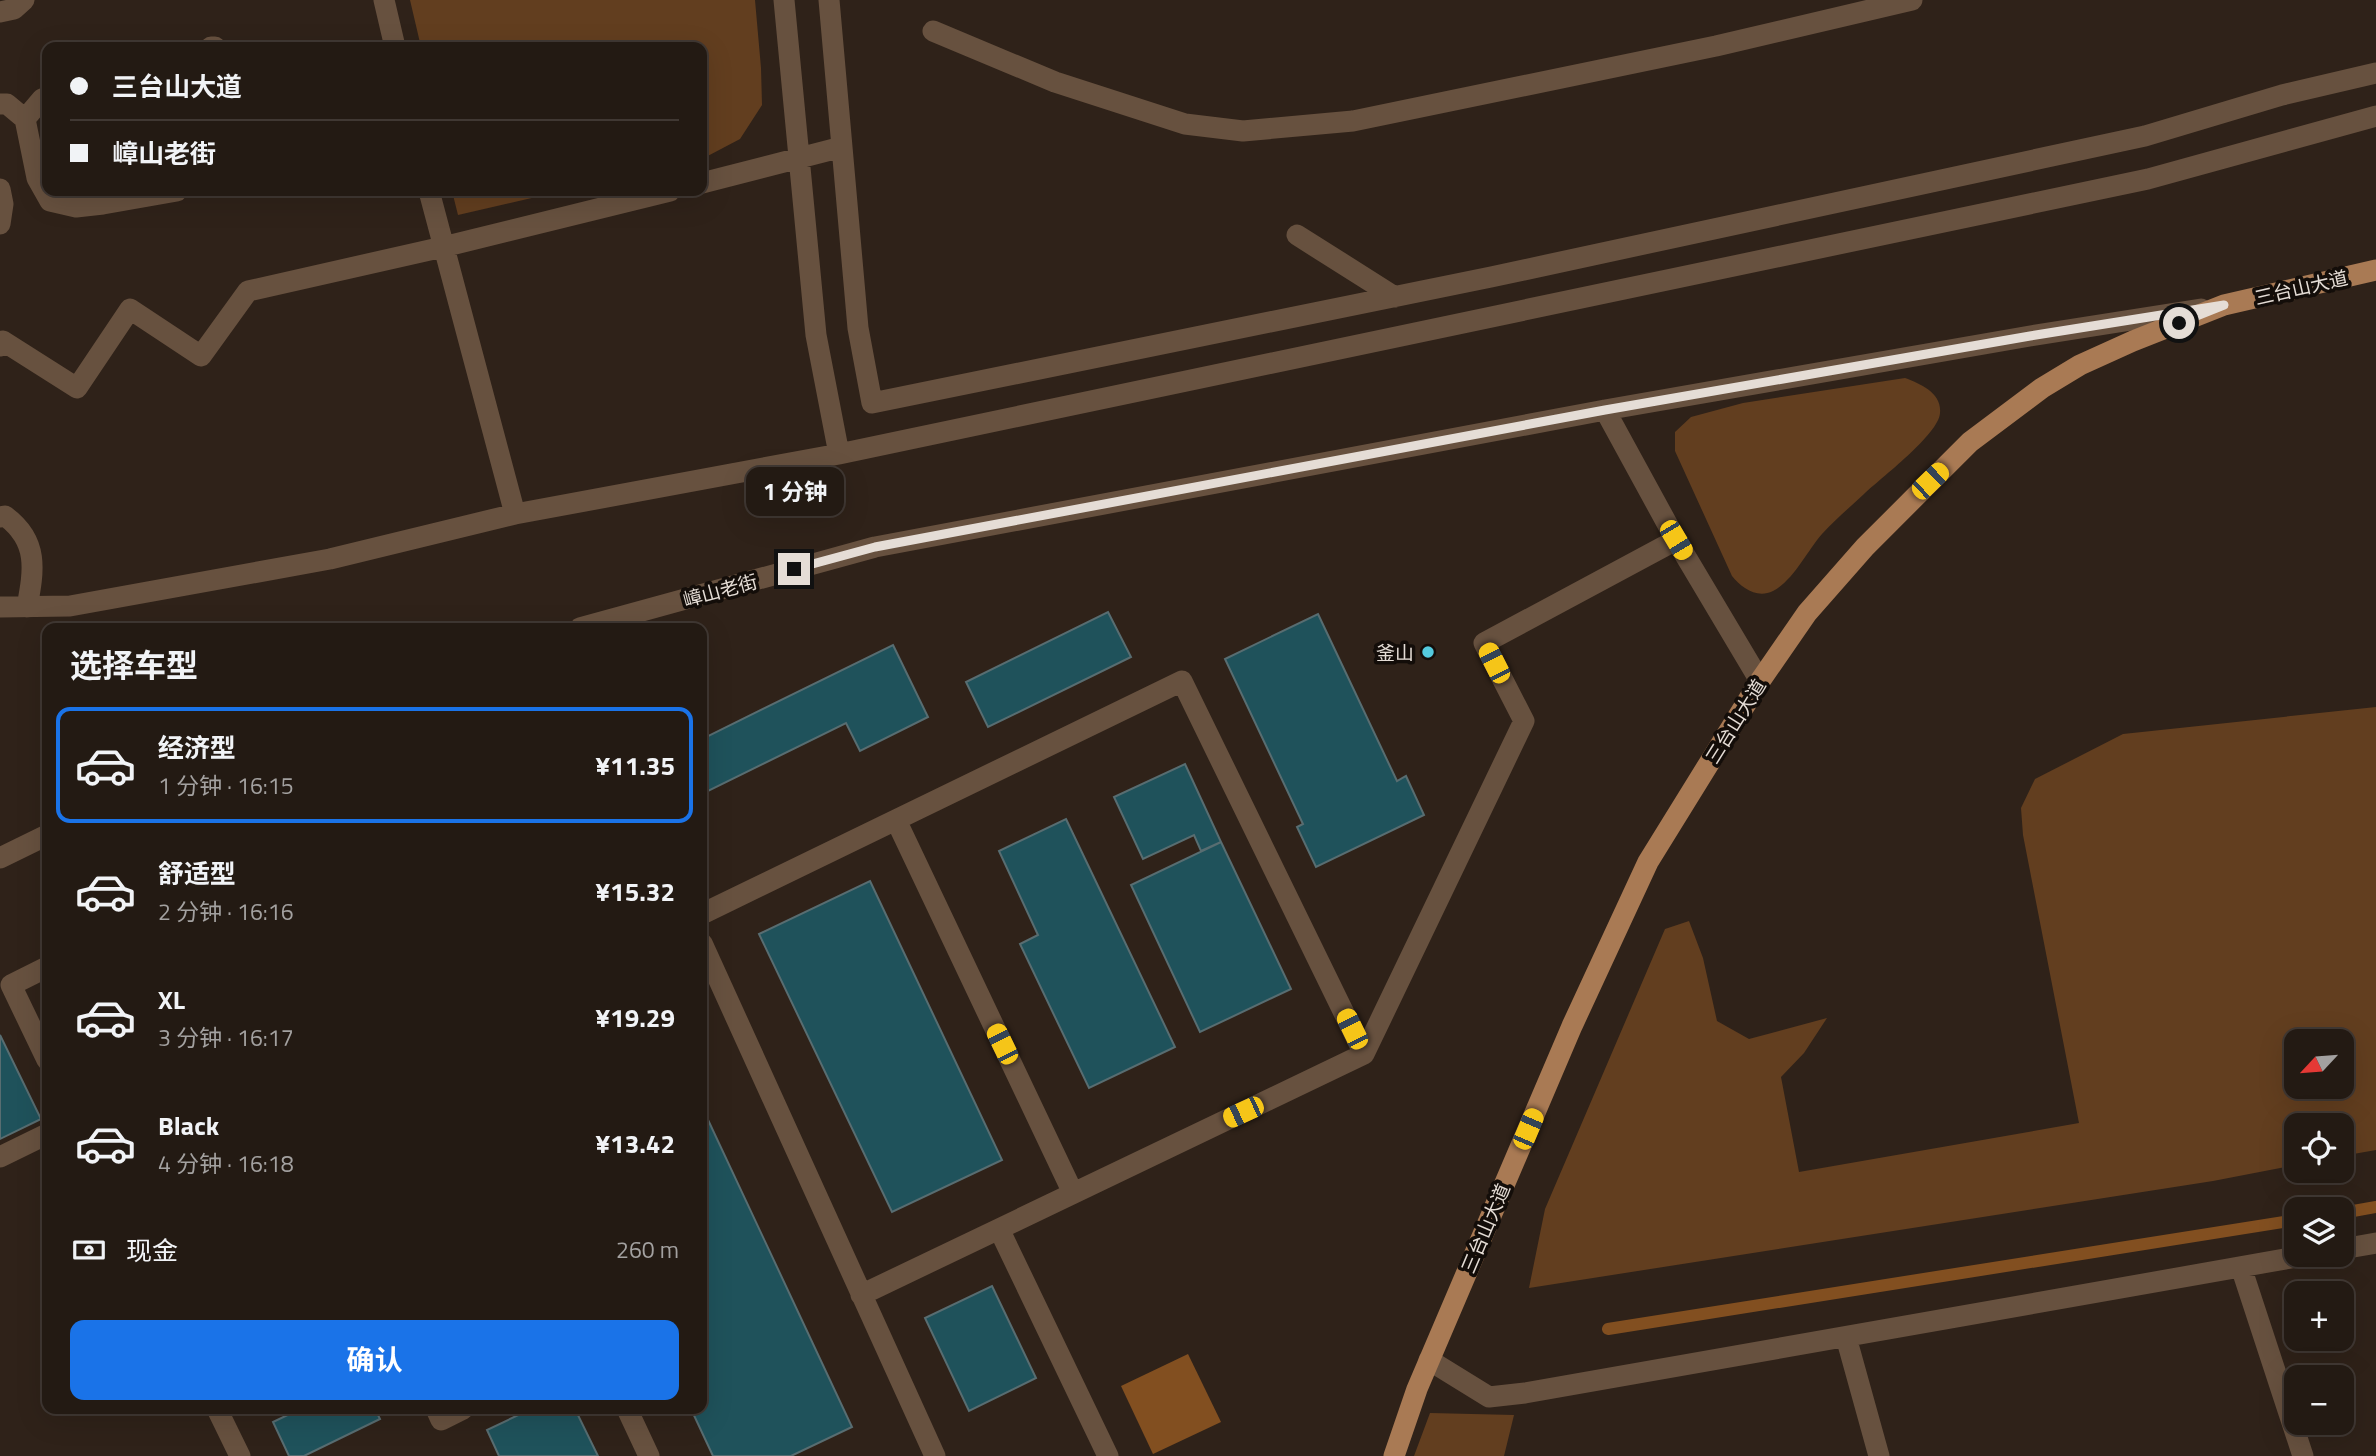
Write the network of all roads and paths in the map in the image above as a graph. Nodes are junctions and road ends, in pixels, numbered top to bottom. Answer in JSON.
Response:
{"nodes":[{"id":1,"x":23,"y":0,"type":"edge"},
{"id":2,"x":384,"y":0,"type":"edge"},
{"id":3,"x":784,"y":0,"type":"edge"},
{"id":4,"x":829,"y":0,"type":"edge"},
{"id":5,"x":1912,"y":0,"type":"edge"},
{"id":6,"x":0,"y":12,"type":"edge"},
{"id":7,"x":933,"y":31,"type":"dead end"},
{"id":8,"x":394,"y":42,"type":"edge"},
{"id":9,"x":2376,"y":73,"type":"edge"},
{"id":10,"x":42,"y":99,"type":"edge"},
{"id":11,"x":0,"y":104,"type":"edge"},
{"id":12,"x":2376,"y":116,"type":"edge"},
{"id":13,"x":25,"y":119,"type":"junction"},
{"id":14,"x":842,"y":148,"type":"junction"},
{"id":15,"x":799,"y":159,"type":"junction"},
{"id":16,"x":707,"y":182,"type":"edge"},
{"id":17,"x":42,"y":186,"type":"edge"},
{"id":18,"x":0,"y":189,"type":"edge"},
{"id":19,"x":47,"y":196,"type":"edge"},
{"id":20,"x":145,"y":196,"type":"edge"},
{"id":21,"x":430,"y":196,"type":"edge"},
{"id":22,"x":650,"y":196,"type":"edge"},
{"id":23,"x":0,"y":224,"type":"edge"},
{"id":24,"x":1297,"y":235,"type":"dead end"},
{"id":25,"x":443,"y":247,"type":"junction"},
{"id":26,"x":2376,"y":270,"type":"edge"},
{"id":27,"x":1395,"y":296,"type":"junction"},
{"id":28,"x":2224,"y":305,"type":"junction"},
{"id":29,"x":0,"y":345,"type":"edge"},
{"id":30,"x":1605,"y":410,"type":"junction"},
{"id":31,"x":839,"y":454,"type":"junction"},
{"id":32,"x":515,"y":514,"type":"junction"},
{"id":33,"x":0,"y":517,"type":"edge"},
{"id":34,"x":1676,"y":540,"type":"junction"},
{"id":35,"x":0,"y":607,"type":"edge"},
{"id":36,"x":27,"y":607,"type":"junction"},
{"id":37,"x":598,"y":623,"type":"edge"},
{"id":38,"x":1760,"y":681,"type":"junction"},
{"id":39,"x":896,"y":820,"type":"junction"},
{"id":40,"x":42,"y":837,"type":"edge"},
{"id":41,"x":0,"y":858,"type":"edge"},
{"id":42,"x":707,"y":912,"type":"edge"},
{"id":43,"x":707,"y":954,"type":"edge"},
{"id":44,"x":42,"y":969,"type":"edge"},
{"id":45,"x":42,"y":1050,"type":"edge"},
{"id":46,"x":1364,"y":1054,"type":"junction"},
{"id":47,"x":42,"y":1136,"type":"edge"},
{"id":48,"x":0,"y":1157,"type":"edge"},
{"id":49,"x":1073,"y":1193,"type":"junction"},
{"id":50,"x":999,"y":1229,"type":"junction"},
{"id":51,"x":2376,"y":1242,"type":"edge"},
{"id":52,"x":2354,"y":1247,"type":"edge"},
{"id":53,"x":2284,"y":1259,"type":"edge"},
{"id":54,"x":2241,"y":1267,"type":"junction"},
{"id":55,"x":862,"y":1295,"type":"junction"},
{"id":56,"x":1846,"y":1337,"type":"junction"},
{"id":57,"x":1429,"y":1360,"type":"junction"},
{"id":58,"x":219,"y":1414,"type":"edge"},
{"id":59,"x":438,"y":1414,"type":"edge"},
{"id":60,"x":453,"y":1414,"type":"edge"},
{"id":61,"x":628,"y":1414,"type":"edge"},
{"id":62,"x":240,"y":1456,"type":"edge"},
{"id":63,"x":649,"y":1456,"type":"edge"},
{"id":64,"x":935,"y":1456,"type":"edge"},
{"id":65,"x":1108,"y":1456,"type":"edge"},
{"id":66,"x":1394,"y":1456,"type":"edge"},
{"id":67,"x":1879,"y":1456,"type":"edge"},
{"id":68,"x":2303,"y":1456,"type":"edge"}],
"edges":[{"from":1,"to":6,"type":"street"},
{"from":2,"to":8,"type":"street"},
{"from":3,"to":15,"type":"street"},
{"from":4,"to":14,"type":"street"},
{"from":5,"to":7,"type":"street"},
{"from":9,"to":27,"type":"street"},
{"from":10,"to":13,"type":"street"},
{"from":11,"to":13,"type":"street"},
{"from":12,"to":31,"type":"street"},
{"from":13,"to":17,"type":"street"},
{"from":14,"to":15,"type":"street"},
{"from":14,"to":27,"type":"street"},
{"from":15,"to":16,"type":"street"},
{"from":15,"to":31,"type":"street"},
{"from":18,"to":23,"type":"street"},
{"from":19,"to":20,"type":"street"},
{"from":21,"to":25,"type":"street"},
{"from":22,"to":25,"type":"street"},
{"from":24,"to":27,"type":"street"},
{"from":25,"to":29,"type":"street"},
{"from":25,"to":32,"type":"street"},
{"from":26,"to":28,"type":"main road","name":"三台山大道"},
{"from":28,"to":30,"type":"street","name":"嶂山老街"},
{"from":28,"to":38,"type":"main road","name":"三台山大道"},
{"from":30,"to":34,"type":"street"},
{"from":30,"to":37,"type":"street","name":"嶂山老街"},
{"from":31,"to":32,"type":"street"},
{"from":32,"to":36,"type":"street"},
{"from":33,"to":36,"type":"street"},
{"from":34,"to":38,"type":"street"},
{"from":34,"to":46,"type":"street"},
{"from":35,"to":36,"type":"street"},
{"from":38,"to":57,"type":"main road","name":"三台山大道"},
{"from":39,"to":42,"type":"street"},
{"from":39,"to":46,"type":"street"},
{"from":39,"to":49,"type":"street"},
{"from":40,"to":41,"type":"street"},
{"from":43,"to":55,"type":"street"},
{"from":44,"to":45,"type":"street"},
{"from":46,"to":49,"type":"street"},
{"from":47,"to":48,"type":"street"},
{"from":49,"to":50,"type":"street"},
{"from":50,"to":55,"type":"street"},
{"from":50,"to":65,"type":"street"},
{"from":51,"to":52,"type":"street"},
{"from":53,"to":54,"type":"street"},
{"from":54,"to":56,"type":"street"},
{"from":54,"to":68,"type":"street"},
{"from":55,"to":64,"type":"street"},
{"from":56,"to":57,"type":"street"},
{"from":56,"to":67,"type":"street"},
{"from":57,"to":66,"type":"main road","name":"三台山大道"},
{"from":58,"to":62,"type":"street"},
{"from":59,"to":60,"type":"street"},
{"from":61,"to":63,"type":"street"}]}
